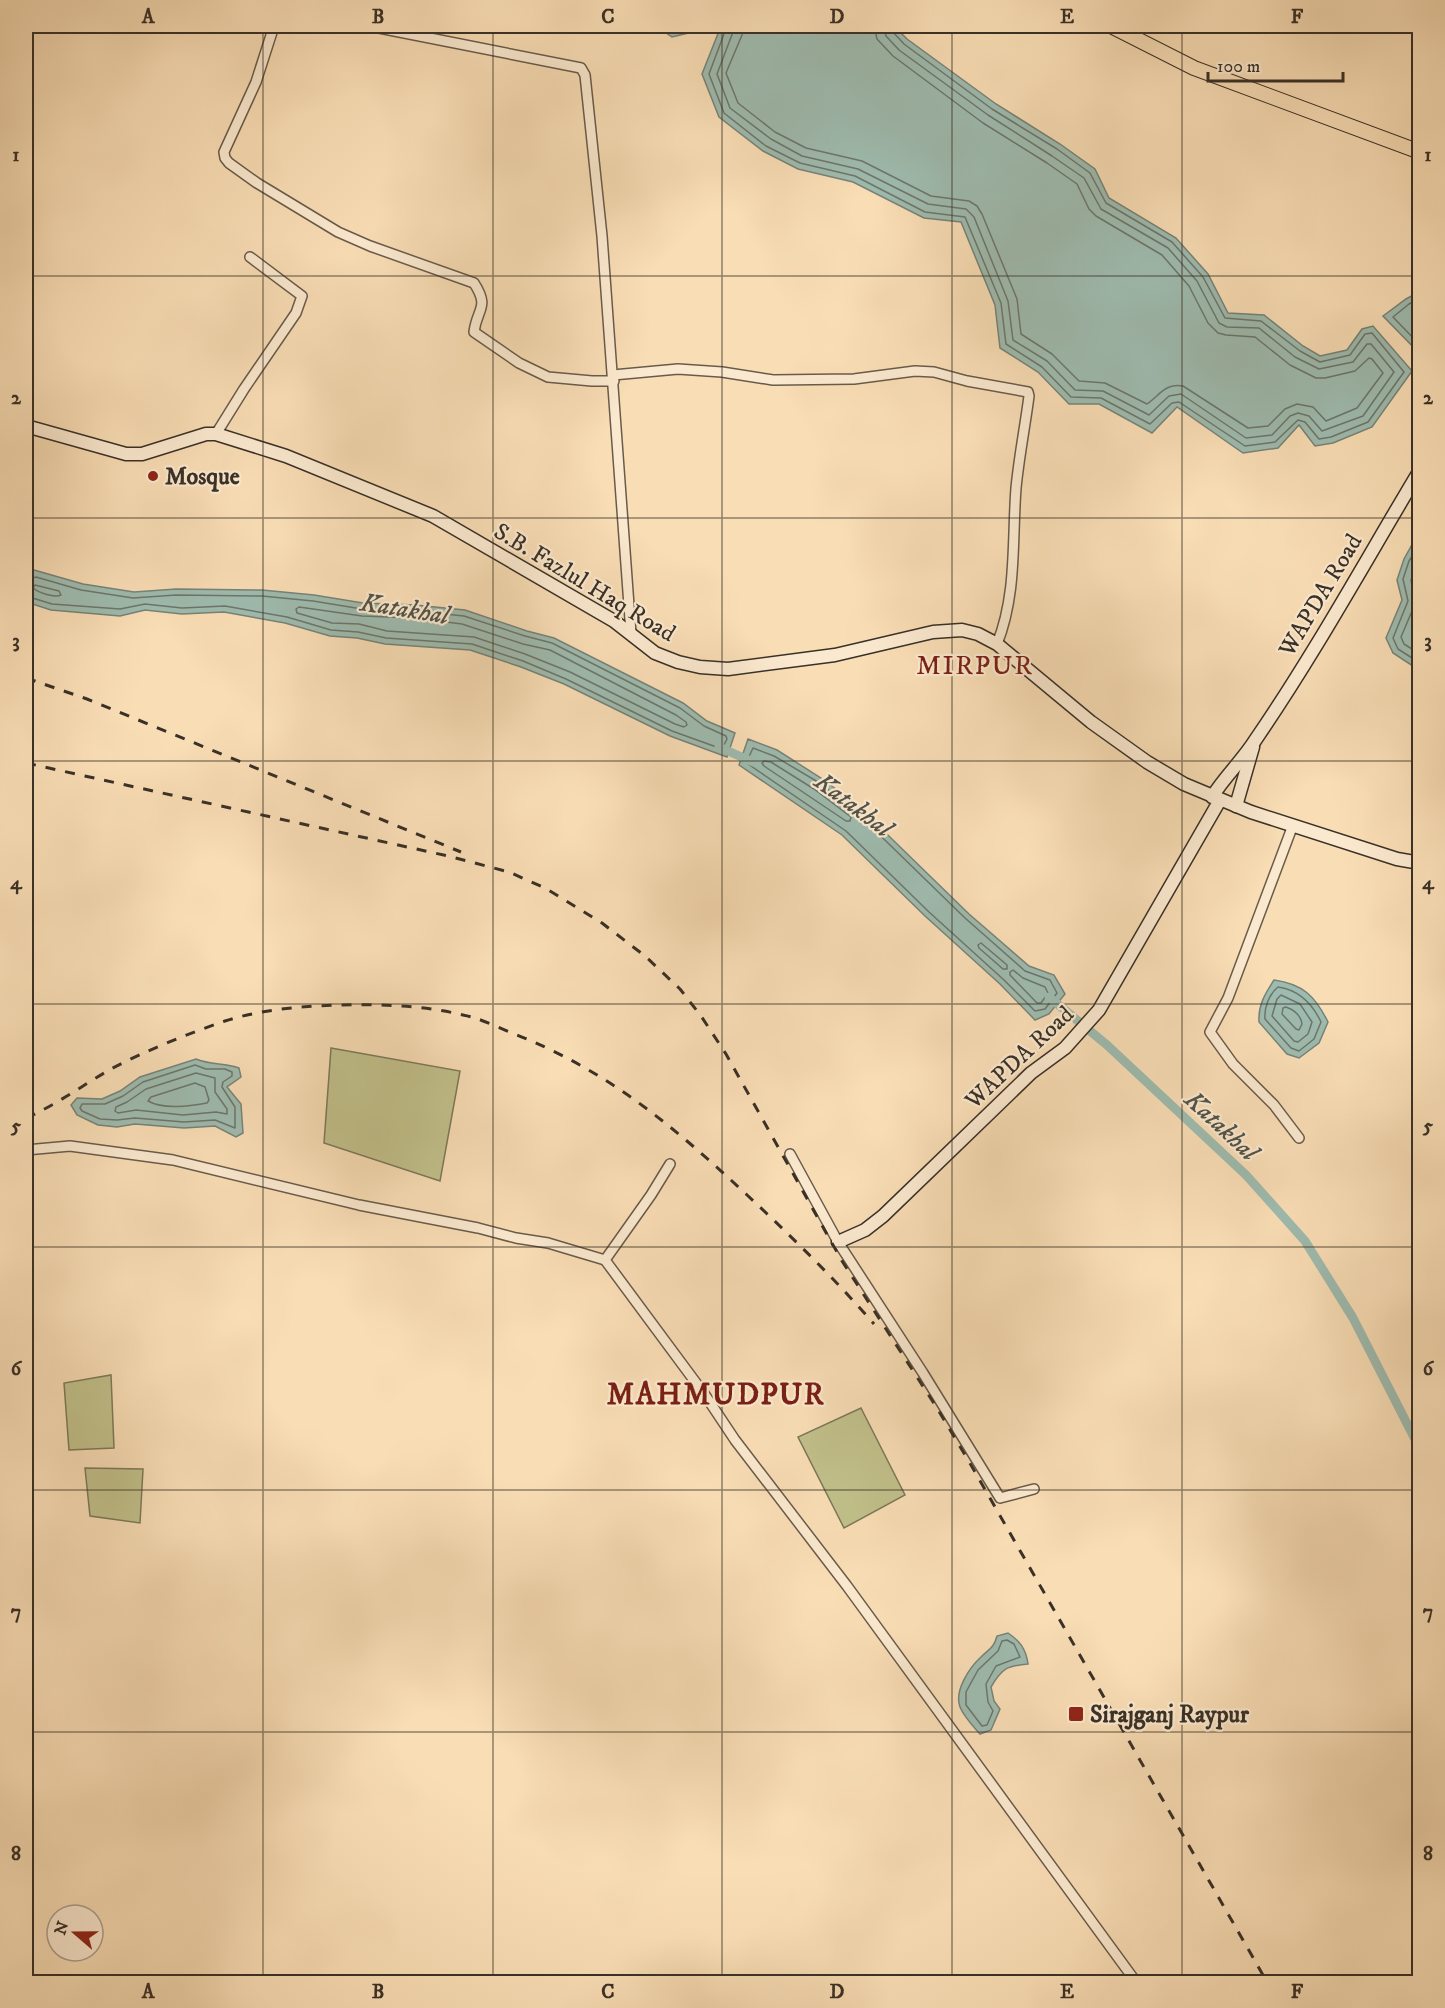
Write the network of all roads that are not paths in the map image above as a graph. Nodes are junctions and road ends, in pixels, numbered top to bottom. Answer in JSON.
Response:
{"nodes":[{"id":1,"x":274,"y":26,"type":"edge"},
{"id":2,"x":369,"y":26,"type":"edge"},
{"id":3,"x":1111,"y":26,"type":"edge"},
{"id":4,"x":1419,"y":152,"type":"edge"},
{"id":5,"x":250,"y":257,"type":"dead end"},
{"id":6,"x":613,"y":378,"type":"junction"},
{"id":7,"x":26,"y":426,"type":"edge"},
{"id":8,"x":216,"y":434,"type":"junction"},
{"id":9,"x":1419,"y":470,"type":"edge"},
{"id":10,"x":631,"y":633,"type":"junction"},
{"id":11,"x":997,"y":644,"type":"junction"},
{"id":12,"x":1255,"y":741,"type":"junction"},
{"id":13,"x":1216,"y":799,"type":"junction"},
{"id":14,"x":1236,"y":806,"type":"junction"},
{"id":15,"x":1293,"y":825,"type":"junction"},
{"id":16,"x":1419,"y":863,"type":"edge"},
{"id":17,"x":1299,"y":1138,"type":"dead end"},
{"id":18,"x":26,"y":1150,"type":"edge"},
{"id":19,"x":790,"y":1154,"type":"dead end"},
{"id":20,"x":670,"y":1164,"type":"dead end"},
{"id":21,"x":838,"y":1242,"type":"junction"},
{"id":22,"x":605,"y":1260,"type":"junction"},
{"id":23,"x":1034,"y":1489,"type":"dead end"},
{"id":24,"x":1136,"y":1983,"type":"edge"}],
"edges":[{"from":1,"to":6,"type":"street"},
{"from":2,"to":6,"type":"street"},
{"from":3,"to":4,"type":"main road"},
{"from":5,"to":8,"type":"street"},
{"from":6,"to":10,"type":"street"},
{"from":6,"to":11,"type":"street"},
{"from":7,"to":8,"type":"main road","name":"S.B. Fazlul Haq Road"},
{"from":8,"to":10,"type":"main road","name":"S.B. Fazlul Haq Road"},
{"from":9,"to":12,"type":"main road","name":"WAPDA Road"},
{"from":10,"to":11,"type":"main road","name":"S.B. Fazlul Haq Road"},
{"from":11,"to":13,"type":"main road","name":"S.B. Fazlul Haq Road"},
{"from":12,"to":13,"type":"main road","name":"WAPDA Road"},
{"from":12,"to":14,"type":"main road","name":"WAPDA Road"},
{"from":13,"to":14,"type":"main road","name":"S.B. Fazlul Haq Road"},
{"from":13,"to":21,"type":"main road","name":"WAPDA Road"},
{"from":14,"to":15,"type":"main road","name":"S.B. Fazlul Haq Road"},
{"from":15,"to":16,"type":"main road","name":"S.B. Fazlul Haq Road"},
{"from":15,"to":17,"type":"street"},
{"from":18,"to":22,"type":"street"},
{"from":19,"to":21,"type":"street"},
{"from":20,"to":22,"type":"street"},
{"from":21,"to":23,"type":"street"},
{"from":22,"to":24,"type":"street"}]}
